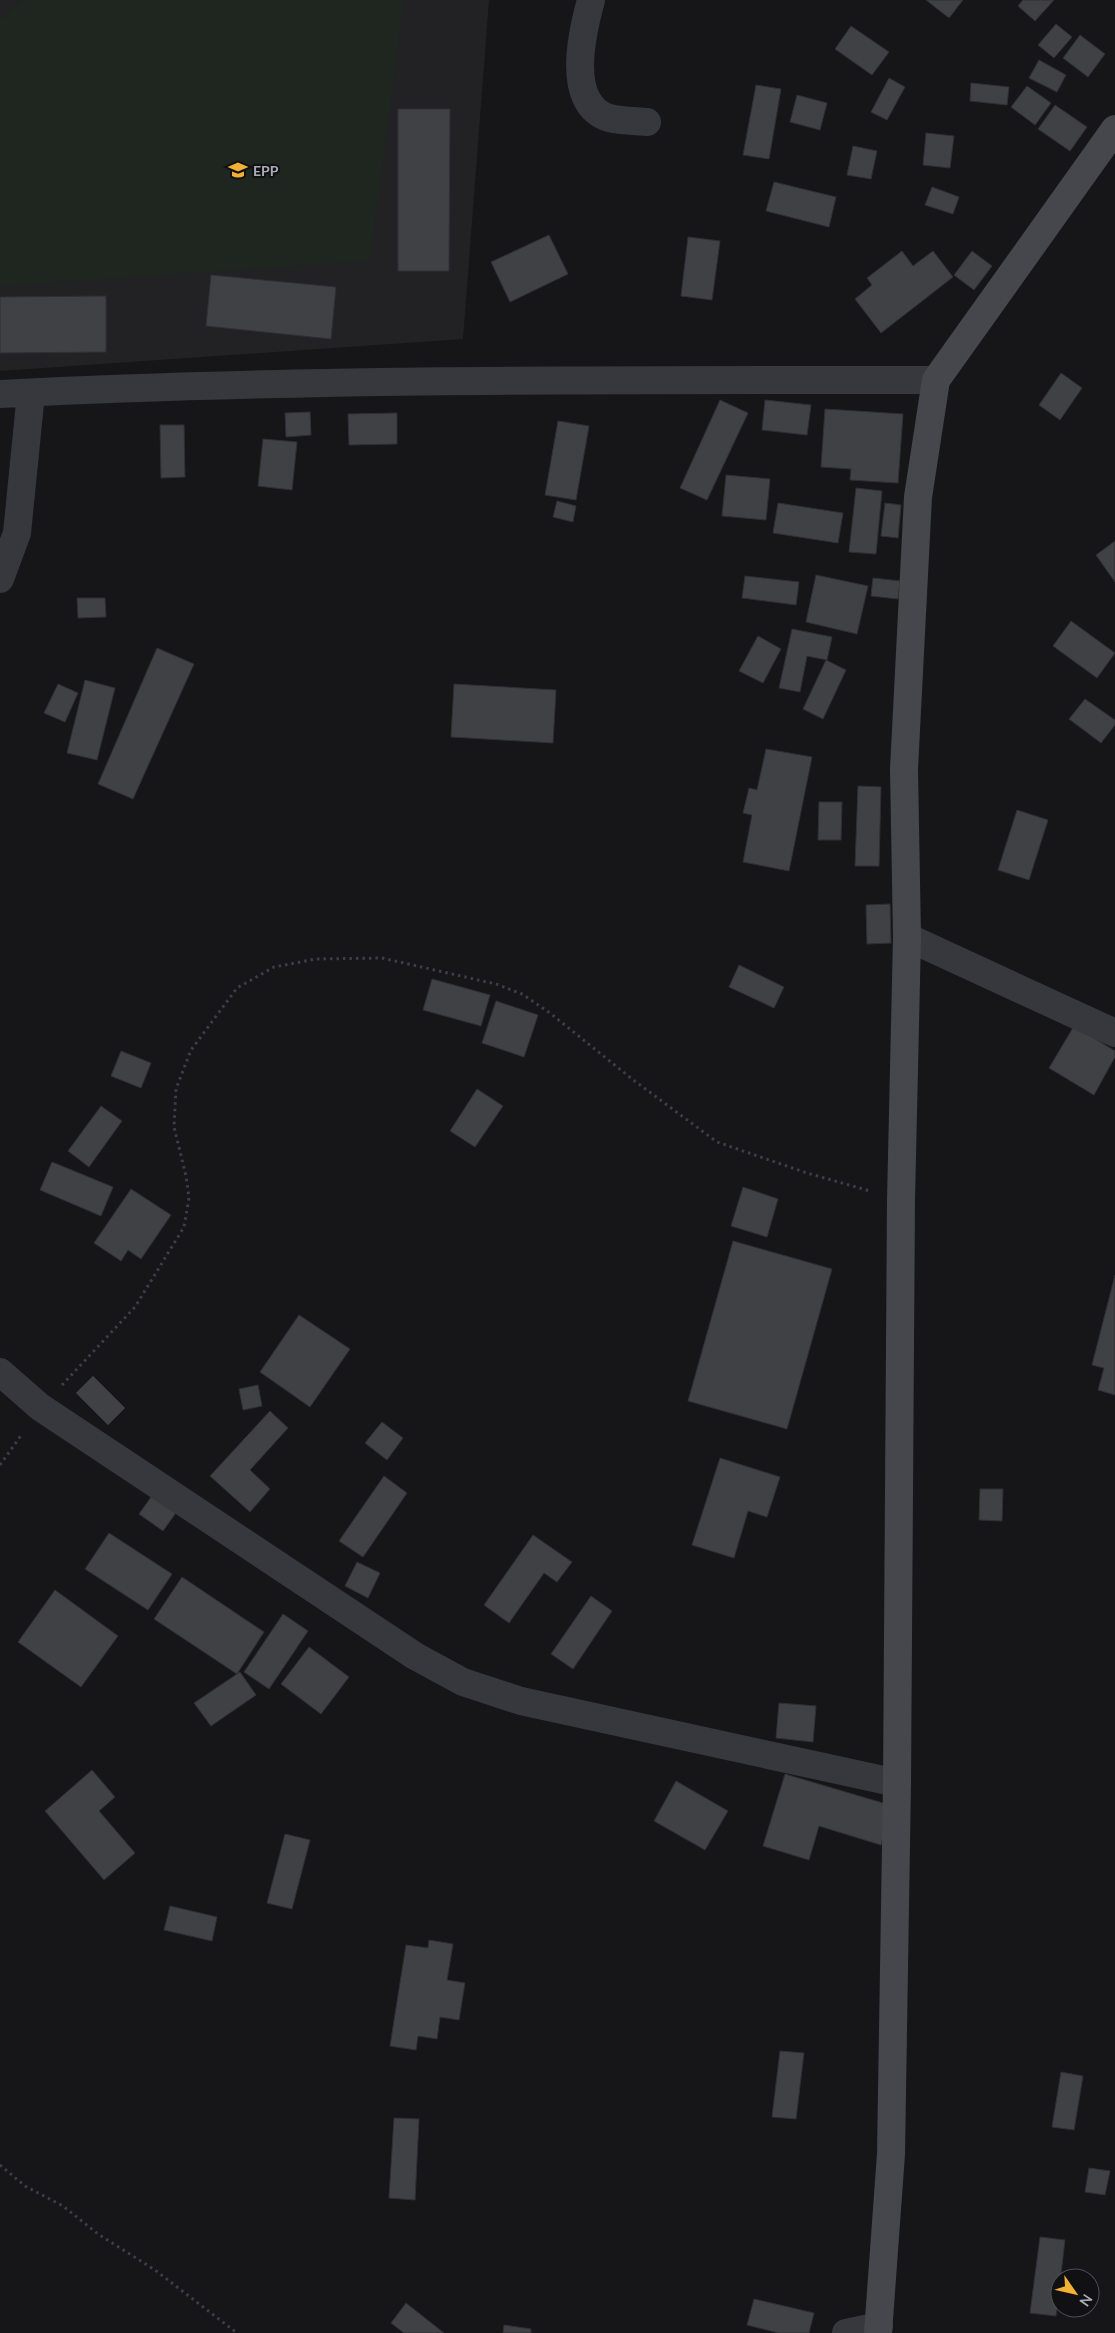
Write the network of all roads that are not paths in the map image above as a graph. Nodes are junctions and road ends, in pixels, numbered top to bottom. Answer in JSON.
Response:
{"nodes":[{"id":1,"x":591,"y":0,"type":"edge"},
{"id":2,"x":647,"y":122,"type":"dead end"},
{"id":3,"x":1115,"y":129,"type":"edge"},
{"id":4,"x":936,"y":380,"type":"junction"},
{"id":5,"x":31,"y":393,"type":"junction"},
{"id":6,"x":0,"y":394,"type":"edge"},
{"id":7,"x":0,"y":579,"type":"edge"},
{"id":8,"x":907,"y":936,"type":"junction"},
{"id":9,"x":1115,"y":1032,"type":"edge"},
{"id":10,"x":0,"y":1372,"type":"edge"},
{"id":11,"x":897,"y":1783,"type":"junction"},
{"id":12,"x":879,"y":2329,"type":"edge"},
{"id":13,"x":846,"y":2333,"type":"edge"}],
"edges":[{"from":1,"to":2,"type":"street"},
{"from":3,"to":4,"type":"street"},
{"from":4,"to":5,"type":"street"},
{"from":4,"to":8,"type":"street"},
{"from":5,"to":6,"type":"street"},
{"from":5,"to":7,"type":"street"},
{"from":8,"to":9,"type":"street"},
{"from":8,"to":11,"type":"street"},
{"from":10,"to":11,"type":"street"},
{"from":11,"to":12,"type":"street"},
{"from":12,"to":13,"type":"street"}]}
